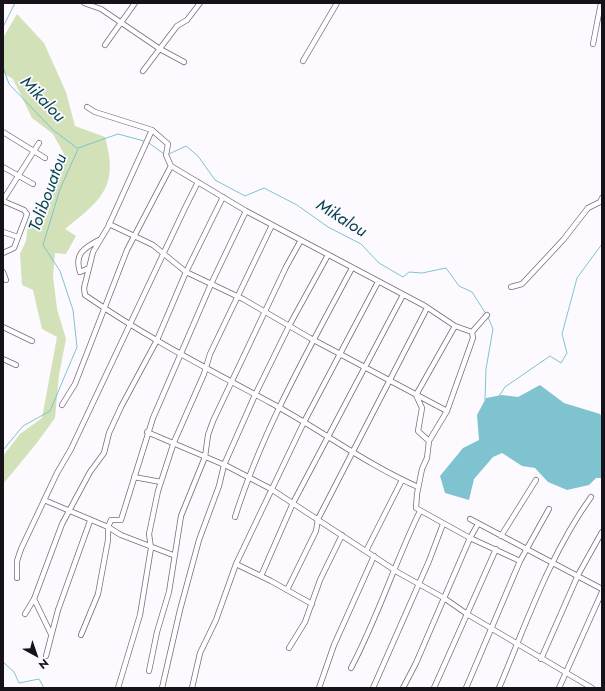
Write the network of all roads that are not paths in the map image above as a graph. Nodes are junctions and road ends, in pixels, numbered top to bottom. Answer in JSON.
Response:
{"nodes":[{"id":1,"x":84,"y":3,"type":"edge"},
{"id":2,"x":135,"y":3,"type":"edge"},
{"id":3,"x":200,"y":3,"type":"edge"},
{"id":4,"x":337,"y":3,"type":"edge"},
{"id":5,"x":601,"y":3,"type":"edge"},
{"id":6,"x":120,"y":22,"type":"junction"},
{"id":7,"x":593,"y":44,"type":"dead end"},
{"id":8,"x":104,"y":45,"type":"dead end"},
{"id":9,"x":160,"y":49,"type":"junction"},
{"id":10,"x":303,"y":61,"type":"dead end"},
{"id":11,"x":184,"y":62,"type":"dead end"},
{"id":12,"x":143,"y":70,"type":"dead end"},
{"id":13,"x":87,"y":107,"type":"dead end"},
{"id":14,"x":152,"y":130,"type":"junction"},
{"id":15,"x":3,"y":132,"type":"edge"},
{"id":16,"x":39,"y":143,"type":"dead end"},
{"id":17,"x":34,"y":152,"type":"junction"},
{"id":18,"x":45,"y":158,"type":"dead end"},
{"id":19,"x":171,"y":166,"type":"junction"},
{"id":20,"x":3,"y":167,"type":"edge"},
{"id":21,"x":19,"y":176,"type":"junction"},
{"id":22,"x":198,"y":182,"type":"junction"},
{"id":23,"x":33,"y":184,"type":"dead end"},
{"id":24,"x":223,"y":197,"type":"junction"},
{"id":25,"x":602,"y":198,"type":"edge"},
{"id":26,"x":3,"y":200,"type":"edge"},
{"id":27,"x":246,"y":211,"type":"junction"},
{"id":28,"x":109,"y":224,"type":"junction"},
{"id":29,"x":272,"y":225,"type":"junction"},
{"id":30,"x":3,"y":232,"type":"edge"},
{"id":31,"x":134,"y":236,"type":"junction"},
{"id":32,"x":18,"y":237,"type":"junction"},
{"id":33,"x":100,"y":240,"type":"junction"},
{"id":34,"x":301,"y":240,"type":"junction"},
{"id":35,"x":164,"y":252,"type":"junction"},
{"id":36,"x":3,"y":253,"type":"edge"},
{"id":37,"x":328,"y":255,"type":"junction"},
{"id":38,"x":89,"y":268,"type":"junction"},
{"id":39,"x":352,"y":268,"type":"junction"},
{"id":40,"x":3,"y":272,"type":"edge"},
{"id":41,"x":186,"y":272,"type":"junction"},
{"id":42,"x":6,"y":280,"type":"dead end"},
{"id":43,"x":378,"y":282,"type":"junction"},
{"id":44,"x":211,"y":284,"type":"junction"},
{"id":45,"x":511,"y":287,"type":"dead end"},
{"id":46,"x":403,"y":295,"type":"junction"},
{"id":47,"x":238,"y":296,"type":"junction"},
{"id":48,"x":104,"y":308,"type":"junction"},
{"id":49,"x":427,"y":308,"type":"junction"},
{"id":50,"x":265,"y":312,"type":"junction"},
{"id":51,"x":487,"y":315,"type":"dead end"},
{"id":52,"x":130,"y":325,"type":"junction"},
{"id":53,"x":289,"y":326,"type":"junction"},
{"id":54,"x":455,"y":326,"type":"junction"},
{"id":55,"x":3,"y":327,"type":"edge"},
{"id":56,"x":472,"y":332,"type":"junction"},
{"id":57,"x":157,"y":340,"type":"junction"},
{"id":58,"x":313,"y":340,"type":"junction"},
{"id":59,"x":32,"y":341,"type":"dead end"},
{"id":60,"x":340,"y":353,"type":"junction"},
{"id":61,"x":181,"y":354,"type":"junction"},
{"id":62,"x":3,"y":359,"type":"edge"},
{"id":63,"x":16,"y":365,"type":"dead end"},
{"id":64,"x":364,"y":366,"type":"junction"},
{"id":65,"x":206,"y":368,"type":"junction"},
{"id":66,"x":390,"y":381,"type":"junction"},
{"id":67,"x":231,"y":382,"type":"junction"},
{"id":68,"x":255,"y":395,"type":"junction"},
{"id":69,"x":416,"y":395,"type":"junction"},
{"id":70,"x":62,"y":405,"type":"dead end"},
{"id":71,"x":280,"y":408,"type":"junction"},
{"id":72,"x":447,"y":412,"type":"junction"},
{"id":73,"x":304,"y":422,"type":"junction"},
{"id":74,"x":147,"y":432,"type":"junction"},
{"id":75,"x":327,"y":436,"type":"junction"},
{"id":76,"x":429,"y":441,"type":"junction"},
{"id":77,"x":174,"y":442,"type":"junction"},
{"id":78,"x":353,"y":452,"type":"junction"},
{"id":79,"x":205,"y":457,"type":"junction"},
{"id":80,"x":224,"y":465,"type":"junction"},
{"id":81,"x":134,"y":477,"type":"junction"},
{"id":82,"x":248,"y":477,"type":"junction"},
{"id":83,"x":402,"y":480,"type":"junction"},
{"id":84,"x":536,"y":480,"type":"dead end"},
{"id":85,"x":161,"y":482,"type":"junction"},
{"id":86,"x":418,"y":487,"type":"junction"},
{"id":87,"x":271,"y":489,"type":"junction"},
{"id":88,"x":591,"y":497,"type":"dead end"},
{"id":89,"x":44,"y":500,"type":"junction"},
{"id":90,"x":293,"y":503,"type":"junction"},
{"id":91,"x":549,"y":509,"type":"dead end"},
{"id":92,"x":420,"y":511,"type":"junction"},
{"id":93,"x":69,"y":512,"type":"junction"},
{"id":94,"x":235,"y":517,"type":"dead end"},
{"id":95,"x":318,"y":519,"type":"junction"},
{"id":96,"x":470,"y":519,"type":"dead end"},
{"id":97,"x":90,"y":521,"type":"junction"},
{"id":98,"x":443,"y":524,"type":"junction"},
{"id":99,"x":478,"y":524,"type":"junction"},
{"id":100,"x":108,"y":527,"type":"junction"},
{"id":101,"x":602,"y":532,"type":"edge"},
{"id":102,"x":342,"y":535,"type":"junction"},
{"id":103,"x":502,"y":536,"type":"junction"},
{"id":104,"x":470,"y":538,"type":"junction"},
{"id":105,"x":151,"y":548,"type":"junction"},
{"id":106,"x":496,"y":549,"type":"junction"},
{"id":107,"x":366,"y":550,"type":"junction"},
{"id":108,"x":526,"y":550,"type":"junction"},
{"id":109,"x":174,"y":555,"type":"junction"},
{"id":110,"x":374,"y":556,"type":"junction"},
{"id":111,"x":520,"y":561,"type":"junction"},
{"id":112,"x":552,"y":562,"type":"junction"},
{"id":113,"x":236,"y":564,"type":"junction"},
{"id":114,"x":395,"y":570,"type":"junction"},
{"id":115,"x":578,"y":575,"type":"junction"},
{"id":116,"x":261,"y":576,"type":"junction"},
{"id":117,"x":17,"y":578,"type":"dead end"},
{"id":118,"x":419,"y":584,"type":"junction"},
{"id":119,"x":602,"y":589,"type":"edge"},
{"id":120,"x":287,"y":590,"type":"junction"},
{"id":121,"x":602,"y":592,"type":"edge"},
{"id":122,"x":444,"y":598,"type":"junction"},
{"id":123,"x":34,"y":599,"type":"junction"},
{"id":124,"x":312,"y":604,"type":"junction"},
{"id":125,"x":25,"y":614,"type":"dead end"},
{"id":126,"x":467,"y":614,"type":"junction"},
{"id":127,"x":493,"y":629,"type":"junction"},
{"id":128,"x":50,"y":634,"type":"junction"},
{"id":129,"x":81,"y":635,"type":"dead end"},
{"id":130,"x":518,"y":644,"type":"junction"},
{"id":131,"x":289,"y":648,"type":"dead end"},
{"id":132,"x":46,"y":656,"type":"dead end"},
{"id":133,"x":542,"y":659,"type":"junction"},
{"id":134,"x":351,"y":668,"type":"dead end"},
{"id":135,"x":149,"y":671,"type":"dead end"},
{"id":136,"x":566,"y":673,"type":"junction"},
{"id":137,"x":585,"y":686,"type":"edge"},
{"id":138,"x":118,"y":688,"type":"edge"},
{"id":139,"x":162,"y":688,"type":"edge"},
{"id":140,"x":192,"y":688,"type":"edge"},
{"id":141,"x":319,"y":688,"type":"edge"},
{"id":142,"x":373,"y":688,"type":"edge"},
{"id":143,"x":403,"y":688,"type":"edge"},
{"id":144,"x":434,"y":688,"type":"edge"},
{"id":145,"x":466,"y":688,"type":"edge"},
{"id":146,"x":499,"y":688,"type":"edge"},
{"id":147,"x":559,"y":688,"type":"edge"},
{"id":148,"x":592,"y":688,"type":"edge"}],
"edges":[{"from":1,"to":6,"type":"street"},
{"from":2,"to":6,"type":"street"},
{"from":3,"to":9,"type":"street"},
{"from":4,"to":10,"type":"street"},
{"from":5,"to":7,"type":"street"},
{"from":6,"to":8,"type":"street"},
{"from":6,"to":9,"type":"street"},
{"from":9,"to":11,"type":"street"},
{"from":9,"to":12,"type":"street"},
{"from":13,"to":14,"type":"street"},
{"from":14,"to":19,"type":"street"},
{"from":14,"to":28,"type":"street"},
{"from":15,"to":17,"type":"street"},
{"from":16,"to":17,"type":"street"},
{"from":17,"to":18,"type":"street"},
{"from":17,"to":21,"type":"street"},
{"from":19,"to":22,"type":"street"},
{"from":19,"to":31,"type":"street"},
{"from":20,"to":21,"type":"street"},
{"from":21,"to":23,"type":"street"},
{"from":21,"to":26,"type":"street"},
{"from":22,"to":24,"type":"street"},
{"from":22,"to":35,"type":"street"},
{"from":24,"to":27,"type":"street"},
{"from":24,"to":41,"type":"street"},
{"from":25,"to":45,"type":"street"},
{"from":26,"to":32,"type":"street"},
{"from":27,"to":29,"type":"street"},
{"from":27,"to":44,"type":"street"},
{"from":28,"to":31,"type":"street"},
{"from":28,"to":33,"type":"street"},
{"from":29,"to":34,"type":"street"},
{"from":29,"to":47,"type":"street"},
{"from":30,"to":32,"type":"street"},
{"from":31,"to":35,"type":"street"},
{"from":31,"to":48,"type":"street"},
{"from":32,"to":36,"type":"street"},
{"from":33,"to":38,"type":"street"},
{"from":33,"to":38,"type":"street"},
{"from":34,"to":37,"type":"street"},
{"from":34,"to":50,"type":"street"},
{"from":35,"to":41,"type":"street"},
{"from":35,"to":52,"type":"street"},
{"from":37,"to":39,"type":"street"},
{"from":37,"to":53,"type":"street"},
{"from":38,"to":48,"type":"street"},
{"from":39,"to":43,"type":"street"},
{"from":39,"to":58,"type":"street"},
{"from":40,"to":42,"type":"street"},
{"from":41,"to":44,"type":"street"},
{"from":41,"to":57,"type":"street"},
{"from":43,"to":46,"type":"street"},
{"from":43,"to":60,"type":"street"},
{"from":44,"to":47,"type":"street"},
{"from":44,"to":61,"type":"street"},
{"from":46,"to":49,"type":"street"},
{"from":46,"to":64,"type":"street"},
{"from":47,"to":50,"type":"street"},
{"from":47,"to":65,"type":"street"},
{"from":48,"to":52,"type":"street"},
{"from":48,"to":70,"type":"street"},
{"from":49,"to":54,"type":"street"},
{"from":49,"to":66,"type":"street"},
{"from":50,"to":53,"type":"street"},
{"from":50,"to":67,"type":"street"},
{"from":51,"to":56,"type":"street"},
{"from":52,"to":57,"type":"street"},
{"from":52,"to":89,"type":"street"},
{"from":53,"to":58,"type":"street"},
{"from":53,"to":68,"type":"street"},
{"from":54,"to":56,"type":"street"},
{"from":54,"to":69,"type":"street"},
{"from":55,"to":59,"type":"street"},
{"from":56,"to":72,"type":"street"},
{"from":57,"to":61,"type":"street"},
{"from":57,"to":93,"type":"street"},
{"from":58,"to":60,"type":"street"},
{"from":58,"to":71,"type":"street"},
{"from":60,"to":64,"type":"street"},
{"from":60,"to":73,"type":"street"},
{"from":61,"to":65,"type":"street"},
{"from":61,"to":74,"type":"street"},
{"from":62,"to":63,"type":"street"},
{"from":64,"to":66,"type":"street"},
{"from":64,"to":75,"type":"street"},
{"from":65,"to":67,"type":"street"},
{"from":65,"to":77,"type":"street"},
{"from":66,"to":69,"type":"street"},
{"from":66,"to":78,"type":"street"},
{"from":67,"to":68,"type":"street"},
{"from":67,"to":79,"type":"street"},
{"from":68,"to":71,"type":"street"},
{"from":68,"to":80,"type":"street"},
{"from":69,"to":72,"type":"street"},
{"from":69,"to":76,"type":"street"},
{"from":71,"to":73,"type":"street"},
{"from":71,"to":82,"type":"street"},
{"from":72,"to":76,"type":"street"},
{"from":73,"to":75,"type":"street"},
{"from":73,"to":87,"type":"street"},
{"from":74,"to":77,"type":"street"},
{"from":74,"to":81,"type":"street"},
{"from":75,"to":78,"type":"street"},
{"from":75,"to":90,"type":"street"},
{"from":76,"to":86,"type":"street"},
{"from":77,"to":79,"type":"street"},
{"from":77,"to":85,"type":"street"},
{"from":78,"to":83,"type":"street"},
{"from":78,"to":95,"type":"street"},
{"from":79,"to":80,"type":"street"},
{"from":79,"to":109,"type":"street"},
{"from":80,"to":82,"type":"street"},
{"from":80,"to":139,"type":"street"},
{"from":81,"to":85,"type":"street"},
{"from":81,"to":100,"type":"street"},
{"from":82,"to":87,"type":"street"},
{"from":82,"to":94,"type":"street"},
{"from":83,"to":86,"type":"street"},
{"from":83,"to":107,"type":"street"},
{"from":84,"to":103,"type":"street"},
{"from":85,"to":105,"type":"street"},
{"from":86,"to":92,"type":"street"},
{"from":87,"to":90,"type":"street"},
{"from":87,"to":113,"type":"street"},
{"from":88,"to":112,"type":"street"},
{"from":89,"to":93,"type":"street"},
{"from":89,"to":117,"type":"street"},
{"from":90,"to":95,"type":"street"},
{"from":90,"to":116,"type":"street"},
{"from":91,"to":108,"type":"street"},
{"from":92,"to":98,"type":"street"},
{"from":92,"to":114,"type":"street"},
{"from":93,"to":97,"type":"street"},
{"from":93,"to":123,"type":"street"},
{"from":95,"to":102,"type":"street"},
{"from":95,"to":120,"type":"street"},
{"from":96,"to":99,"type":"street"},
{"from":97,"to":100,"type":"street"},
{"from":97,"to":128,"type":"street"},
{"from":98,"to":104,"type":"street"},
{"from":98,"to":118,"type":"street"},
{"from":99,"to":103,"type":"street"},
{"from":99,"to":104,"type":"street"},
{"from":100,"to":105,"type":"street"},
{"from":100,"to":129,"type":"street"},
{"from":101,"to":115,"type":"street"},
{"from":102,"to":107,"type":"street"},
{"from":102,"to":124,"type":"street"},
{"from":103,"to":108,"type":"street"},
{"from":104,"to":106,"type":"street"},
{"from":104,"to":122,"type":"street"},
{"from":105,"to":109,"type":"street"},
{"from":105,"to":138,"type":"street"},
{"from":106,"to":111,"type":"street"},
{"from":106,"to":126,"type":"street"},
{"from":107,"to":110,"type":"street"},
{"from":108,"to":111,"type":"street"},
{"from":108,"to":112,"type":"street"},
{"from":109,"to":135,"type":"street"},
{"from":110,"to":114,"type":"street"},
{"from":110,"to":141,"type":"street"},
{"from":111,"to":127,"type":"street"},
{"from":112,"to":115,"type":"street"},
{"from":112,"to":130,"type":"street"},
{"from":113,"to":116,"type":"street"},
{"from":113,"to":140,"type":"street"},
{"from":114,"to":118,"type":"street"},
{"from":114,"to":134,"type":"street"},
{"from":115,"to":119,"type":"street"},
{"from":115,"to":133,"type":"street"},
{"from":116,"to":120,"type":"street"},
{"from":118,"to":122,"type":"street"},
{"from":118,"to":142,"type":"street"},
{"from":120,"to":124,"type":"street"},
{"from":121,"to":136,"type":"street"},
{"from":122,"to":126,"type":"street"},
{"from":122,"to":143,"type":"street"},
{"from":123,"to":125,"type":"street"},
{"from":123,"to":128,"type":"street"},
{"from":124,"to":131,"type":"street"},
{"from":126,"to":127,"type":"street"},
{"from":126,"to":144,"type":"street"},
{"from":127,"to":130,"type":"street"},
{"from":127,"to":145,"type":"street"},
{"from":128,"to":132,"type":"street"},
{"from":130,"to":133,"type":"street"},
{"from":130,"to":146,"type":"street"},
{"from":133,"to":136,"type":"street"},
{"from":136,"to":137,"type":"street"},
{"from":136,"to":147,"type":"street"},
{"from":137,"to":148,"type":"street"}]}
